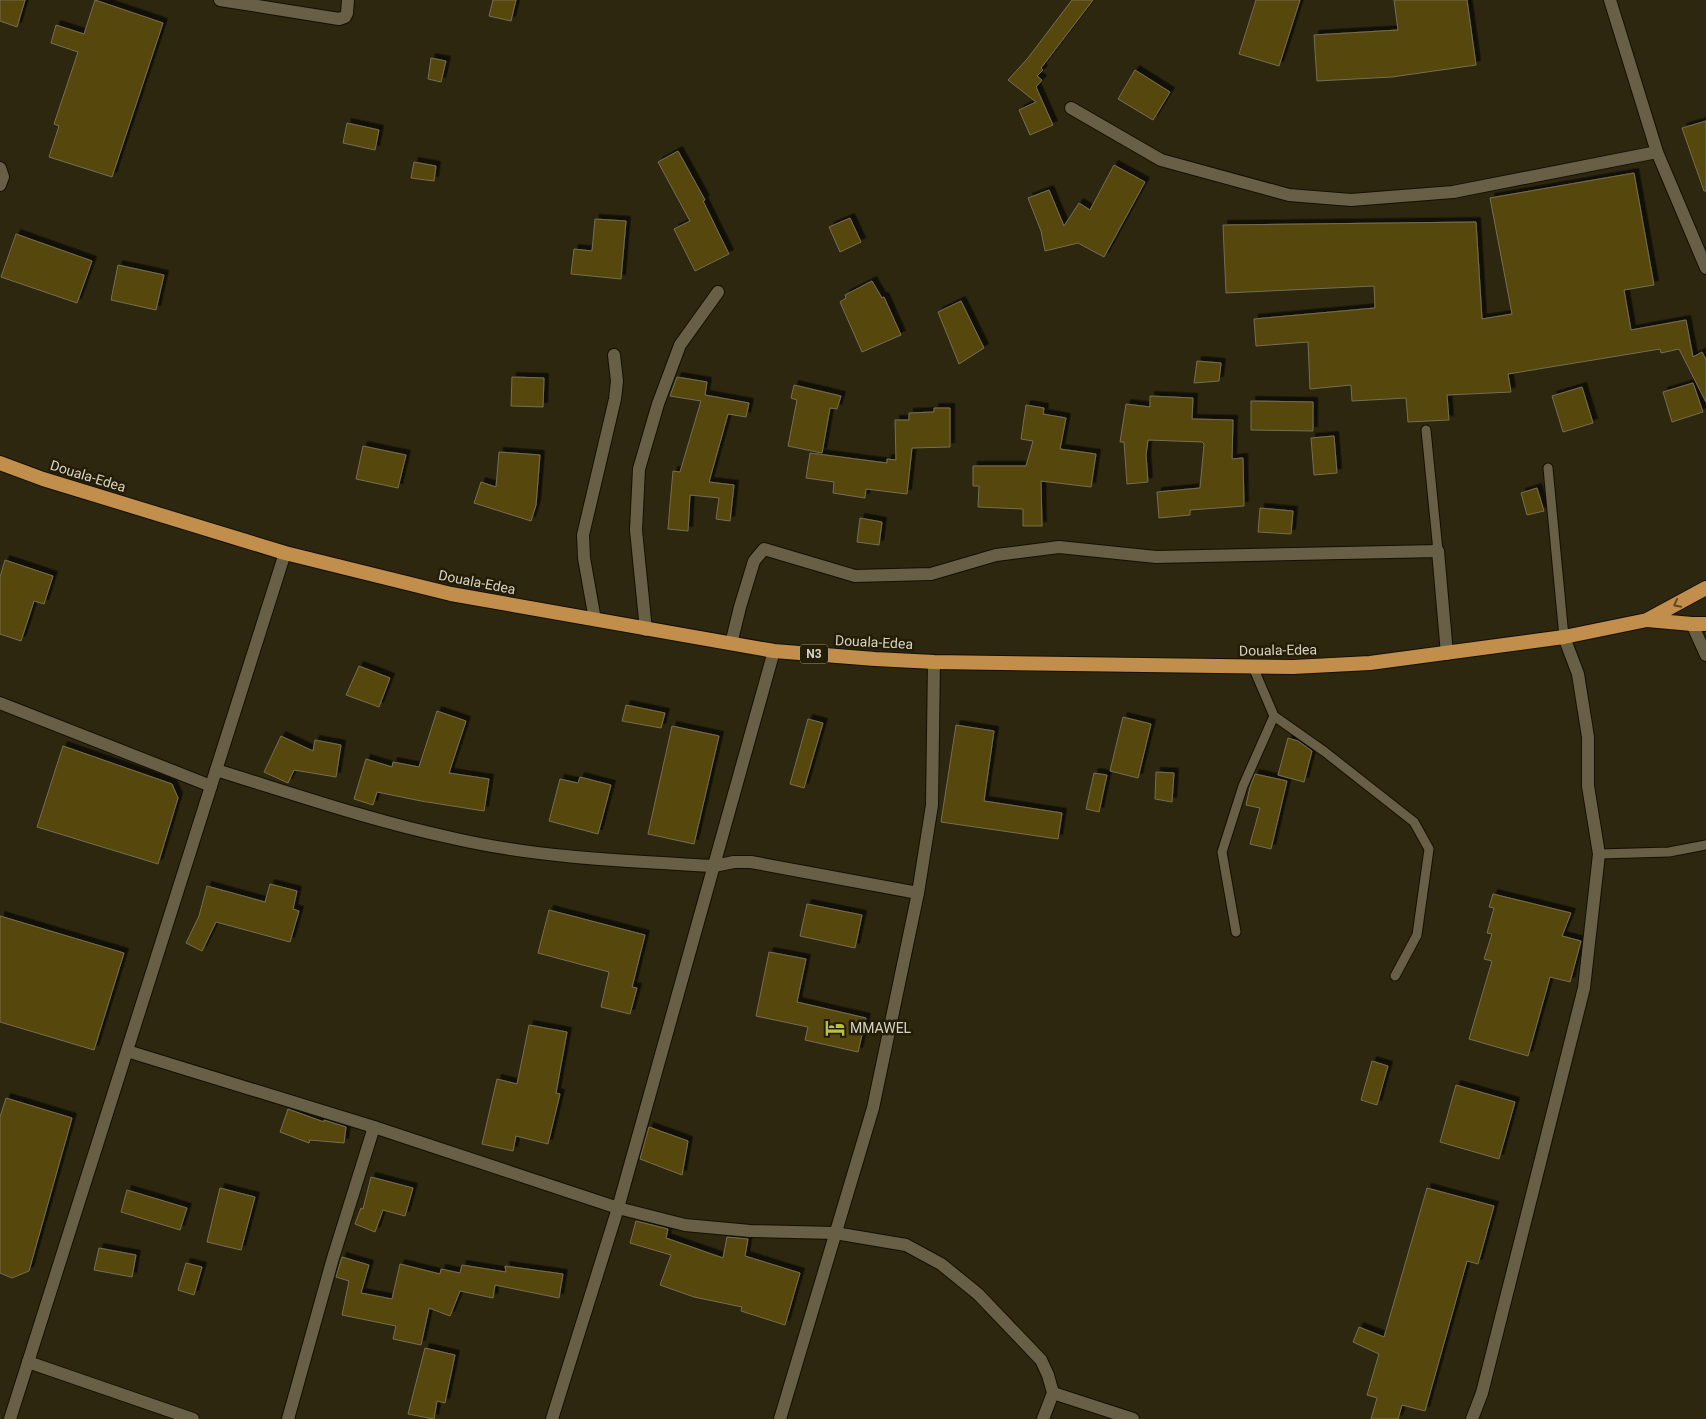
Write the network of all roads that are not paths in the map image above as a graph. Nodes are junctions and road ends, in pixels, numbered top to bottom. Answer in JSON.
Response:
{"nodes":[{"id":1,"x":220,"y":0,"type":"edge"},
{"id":2,"x":348,"y":0,"type":"edge"},
{"id":3,"x":1610,"y":0,"type":"edge"},
{"id":4,"x":274,"y":4,"type":"edge"},
{"id":5,"x":1072,"y":108,"type":"dead end"},
{"id":6,"x":1657,"y":152,"type":"junction"},
{"id":7,"x":0,"y":168,"type":"edge"},
{"id":8,"x":0,"y":185,"type":"edge"},
{"id":9,"x":1706,"y":268,"type":"edge"},
{"id":10,"x":718,"y":292,"type":"dead end"},
{"id":11,"x":614,"y":355,"type":"dead end"},
{"id":12,"x":1426,"y":430,"type":"dead end"},
{"id":13,"x":0,"y":463,"type":"edge"},
{"id":14,"x":1548,"y":468,"type":"dead end"},
{"id":15,"x":1438,"y":551,"type":"junction"},
{"id":16,"x":285,"y":553,"type":"junction"},
{"id":17,"x":1706,"y":588,"type":"edge"},
{"id":18,"x":595,"y":620,"type":"junction"},
{"id":19,"x":1647,"y":620,"type":"junction"},
{"id":20,"x":1692,"y":624,"type":"junction"},
{"id":21,"x":1706,"y":624,"type":"edge"},
{"id":22,"x":646,"y":630,"type":"junction"},
{"id":23,"x":1564,"y":637,"type":"junction"},
{"id":24,"x":731,"y":644,"type":"junction"},
{"id":25,"x":774,"y":651,"type":"junction"},
{"id":26,"x":1447,"y":654,"type":"junction"},
{"id":27,"x":1706,"y":655,"type":"edge"},
{"id":28,"x":934,"y":662,"type":"junction"},
{"id":29,"x":1253,"y":667,"type":"junction"},
{"id":30,"x":0,"y":703,"type":"edge"},
{"id":31,"x":1274,"y":716,"type":"junction"},
{"id":32,"x":216,"y":770,"type":"junction"},
{"id":33,"x":211,"y":786,"type":"junction"},
{"id":34,"x":1706,"y":844,"type":"edge"},
{"id":35,"x":1599,"y":854,"type":"junction"},
{"id":36,"x":714,"y":866,"type":"junction"},
{"id":37,"x":918,"y":893,"type":"junction"},
{"id":38,"x":1236,"y":932,"type":"dead end"},
{"id":39,"x":1395,"y":976,"type":"dead end"},
{"id":40,"x":127,"y":1051,"type":"junction"},
{"id":41,"x":374,"y":1127,"type":"junction"},
{"id":42,"x":618,"y":1208,"type":"junction"},
{"id":43,"x":835,"y":1233,"type":"junction"},
{"id":44,"x":28,"y":1362,"type":"junction"},
{"id":45,"x":1053,"y":1393,"type":"junction"},
{"id":46,"x":10,"y":1419,"type":"edge"},
{"id":47,"x":193,"y":1419,"type":"edge"},
{"id":48,"x":288,"y":1419,"type":"edge"},
{"id":49,"x":552,"y":1419,"type":"edge"},
{"id":50,"x":780,"y":1419,"type":"edge"},
{"id":51,"x":1043,"y":1419,"type":"edge"},
{"id":52,"x":1134,"y":1419,"type":"edge"},
{"id":53,"x":1472,"y":1419,"type":"edge"}],
"edges":[{"from":1,"to":4,"type":"street"},
{"from":2,"to":4,"type":"street"},
{"from":3,"to":6,"type":"street"},
{"from":5,"to":6,"type":"street"},
{"from":6,"to":9,"type":"street"},
{"from":7,"to":8,"type":"street"},
{"from":10,"to":22,"type":"street"},
{"from":11,"to":18,"type":"street"},
{"from":12,"to":15,"type":"lane"},
{"from":13,"to":16,"type":"highway","name":"Douala-Edea","number":"N3"},
{"from":14,"to":23,"type":"lane"},
{"from":15,"to":24,"type":"street"},
{"from":15,"to":26,"type":"street"},
{"from":16,"to":18,"type":"highway","name":"Douala-Edea","number":"N3"},
{"from":16,"to":32,"type":"street"},
{"from":17,"to":19,"type":"highway","name":"Douala-Edea","number":"N3","one_way":true},
{"from":18,"to":22,"type":"highway","name":"Douala-Edea","number":"N3"},
{"from":19,"to":20,"type":"highway","name":"Douala-Edea","number":"N3"},
{"from":19,"to":23,"type":"highway","name":"Douala-Edea","number":"N3"},
{"from":20,"to":21,"type":"highway","name":"Douala-Edea","number":"N3"},
{"from":20,"to":27,"type":"street"},
{"from":22,"to":24,"type":"highway","name":"Douala-Edea","number":"N3"},
{"from":23,"to":26,"type":"highway","name":"Douala-Edea","number":"N3"},
{"from":23,"to":35,"type":"street"},
{"from":24,"to":25,"type":"highway","name":"Douala-Edea","number":"N3"},
{"from":25,"to":28,"type":"highway","name":"Douala-Edea","number":"N3"},
{"from":25,"to":36,"type":"street"},
{"from":26,"to":29,"type":"highway","name":"Douala-Edea","number":"N3"},
{"from":28,"to":29,"type":"highway","name":"Douala-Edea","number":"N3"},
{"from":28,"to":37,"type":"street"},
{"from":29,"to":31,"type":"lane"},
{"from":30,"to":33,"type":"street"},
{"from":31,"to":38,"type":"lane"},
{"from":31,"to":39,"type":"lane"},
{"from":32,"to":33,"type":"street"},
{"from":32,"to":36,"type":"street"},
{"from":33,"to":40,"type":"street"},
{"from":34,"to":35,"type":"lane"},
{"from":35,"to":53,"type":"street"},
{"from":36,"to":37,"type":"street"},
{"from":36,"to":42,"type":"street"},
{"from":37,"to":43,"type":"street"},
{"from":40,"to":41,"type":"street"},
{"from":40,"to":44,"type":"street"},
{"from":41,"to":42,"type":"street"},
{"from":41,"to":48,"type":"street"},
{"from":42,"to":43,"type":"street"},
{"from":42,"to":49,"type":"street"},
{"from":43,"to":45,"type":"street"},
{"from":43,"to":50,"type":"street"},
{"from":44,"to":46,"type":"street"},
{"from":44,"to":47,"type":"street"},
{"from":45,"to":51,"type":"street"},
{"from":45,"to":52,"type":"street"}]}
